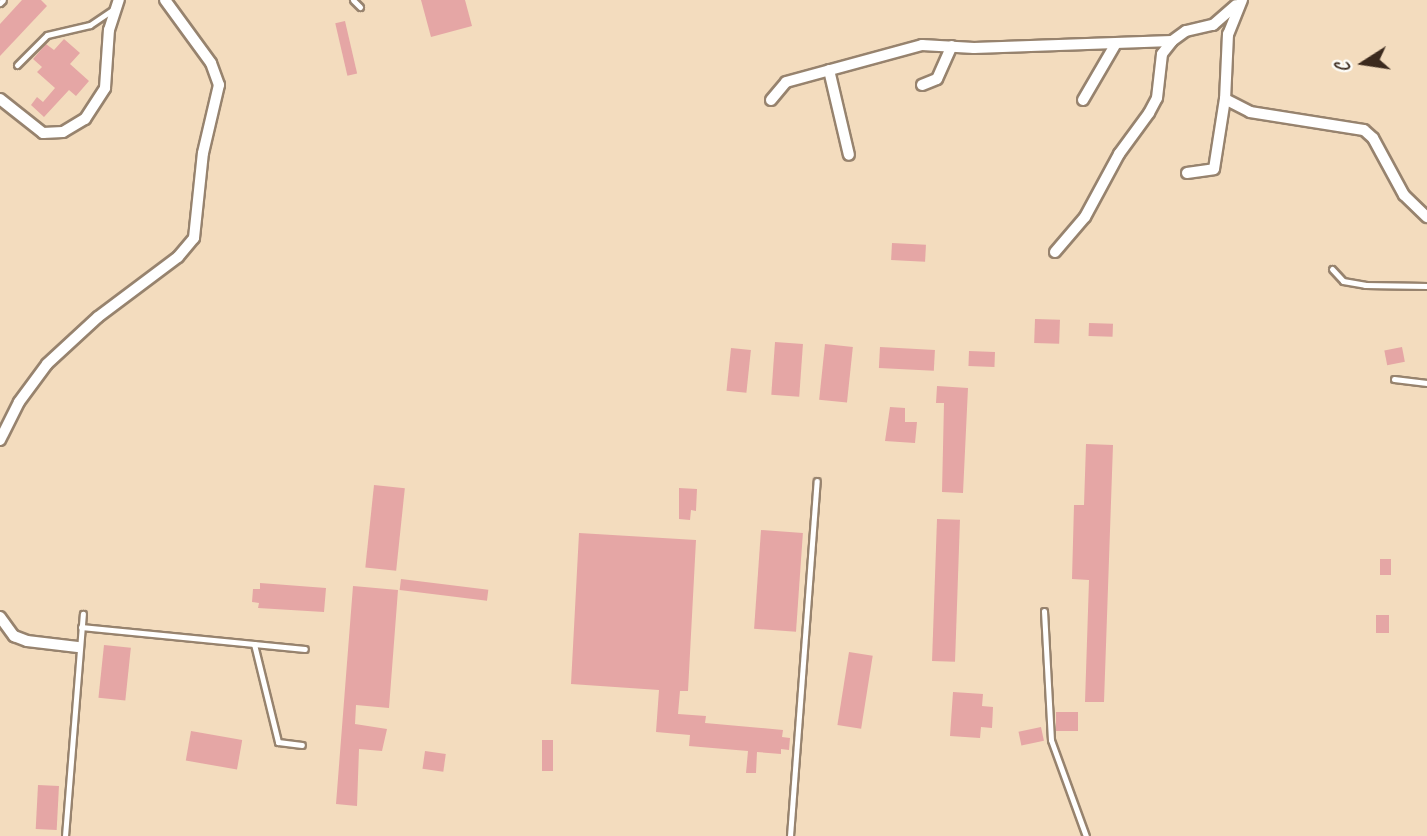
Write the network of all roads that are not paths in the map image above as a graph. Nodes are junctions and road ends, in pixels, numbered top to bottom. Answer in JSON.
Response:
{"nodes":[{"id":1,"x":165,"y":0,"type":"edge"},
{"id":2,"x":353,"y":0,"type":"edge"},
{"id":3,"x":1239,"y":3,"type":"edge"},
{"id":4,"x":117,"y":4,"type":"edge"},
{"id":5,"x":360,"y":7,"type":"dead end"},
{"id":6,"x":1172,"y":41,"type":"junction"},
{"id":7,"x":1115,"y":45,"type":"junction"},
{"id":8,"x":952,"y":46,"type":"junction"},
{"id":9,"x":17,"y":65,"type":"dead end"},
{"id":10,"x":829,"y":70,"type":"junction"},
{"id":11,"x":922,"y":85,"type":"dead end"},
{"id":12,"x":0,"y":99,"type":"edge"},
{"id":13,"x":1225,"y":99,"type":"junction"},
{"id":14,"x":771,"y":100,"type":"dead end"},
{"id":15,"x":1083,"y":100,"type":"dead end"},
{"id":16,"x":849,"y":155,"type":"dead end"},
{"id":17,"x":1187,"y":173,"type":"dead end"},
{"id":18,"x":1427,"y":217,"type":"edge"},
{"id":19,"x":1055,"y":252,"type":"dead end"},
{"id":20,"x":1332,"y":269,"type":"dead end"},
{"id":21,"x":1427,"y":286,"type":"edge"},
{"id":22,"x":1394,"y":379,"type":"dead end"},
{"id":23,"x":1427,"y":383,"type":"edge"},
{"id":24,"x":0,"y":440,"type":"edge"},
{"id":25,"x":817,"y":481,"type":"dead end"},
{"id":26,"x":1044,"y":611,"type":"dead end"},
{"id":27,"x":83,"y":614,"type":"dead end"},
{"id":28,"x":0,"y":617,"type":"edge"},
{"id":29,"x":81,"y":627,"type":"junction"},
{"id":30,"x":254,"y":644,"type":"junction"},
{"id":31,"x":78,"y":647,"type":"junction"},
{"id":32,"x":305,"y":649,"type":"dead end"},
{"id":33,"x":302,"y":745,"type":"dead end"},
{"id":34,"x":65,"y":836,"type":"edge"},
{"id":35,"x":790,"y":836,"type":"edge"},
{"id":36,"x":1086,"y":836,"type":"edge"}],
"edges":[{"from":1,"to":24,"type":"street"},
{"from":2,"to":5,"type":"lane"},
{"from":3,"to":6,"type":"street"},
{"from":3,"to":13,"type":"street"},
{"from":4,"to":9,"type":"lane"},
{"from":4,"to":12,"type":"street"},
{"from":6,"to":7,"type":"street"},
{"from":6,"to":19,"type":"street"},
{"from":7,"to":8,"type":"street"},
{"from":7,"to":15,"type":"street"},
{"from":8,"to":10,"type":"street"},
{"from":8,"to":11,"type":"street"},
{"from":10,"to":14,"type":"street"},
{"from":10,"to":16,"type":"street"},
{"from":13,"to":17,"type":"street"},
{"from":13,"to":18,"type":"street"},
{"from":20,"to":21,"type":"lane"},
{"from":22,"to":23,"type":"lane"},
{"from":25,"to":35,"type":"lane"},
{"from":26,"to":36,"type":"lane"},
{"from":27,"to":29,"type":"lane"},
{"from":28,"to":31,"type":"street"},
{"from":29,"to":30,"type":"lane"},
{"from":29,"to":31,"type":"lane"},
{"from":30,"to":32,"type":"lane"},
{"from":30,"to":33,"type":"lane"},
{"from":31,"to":34,"type":"lane"}]}
